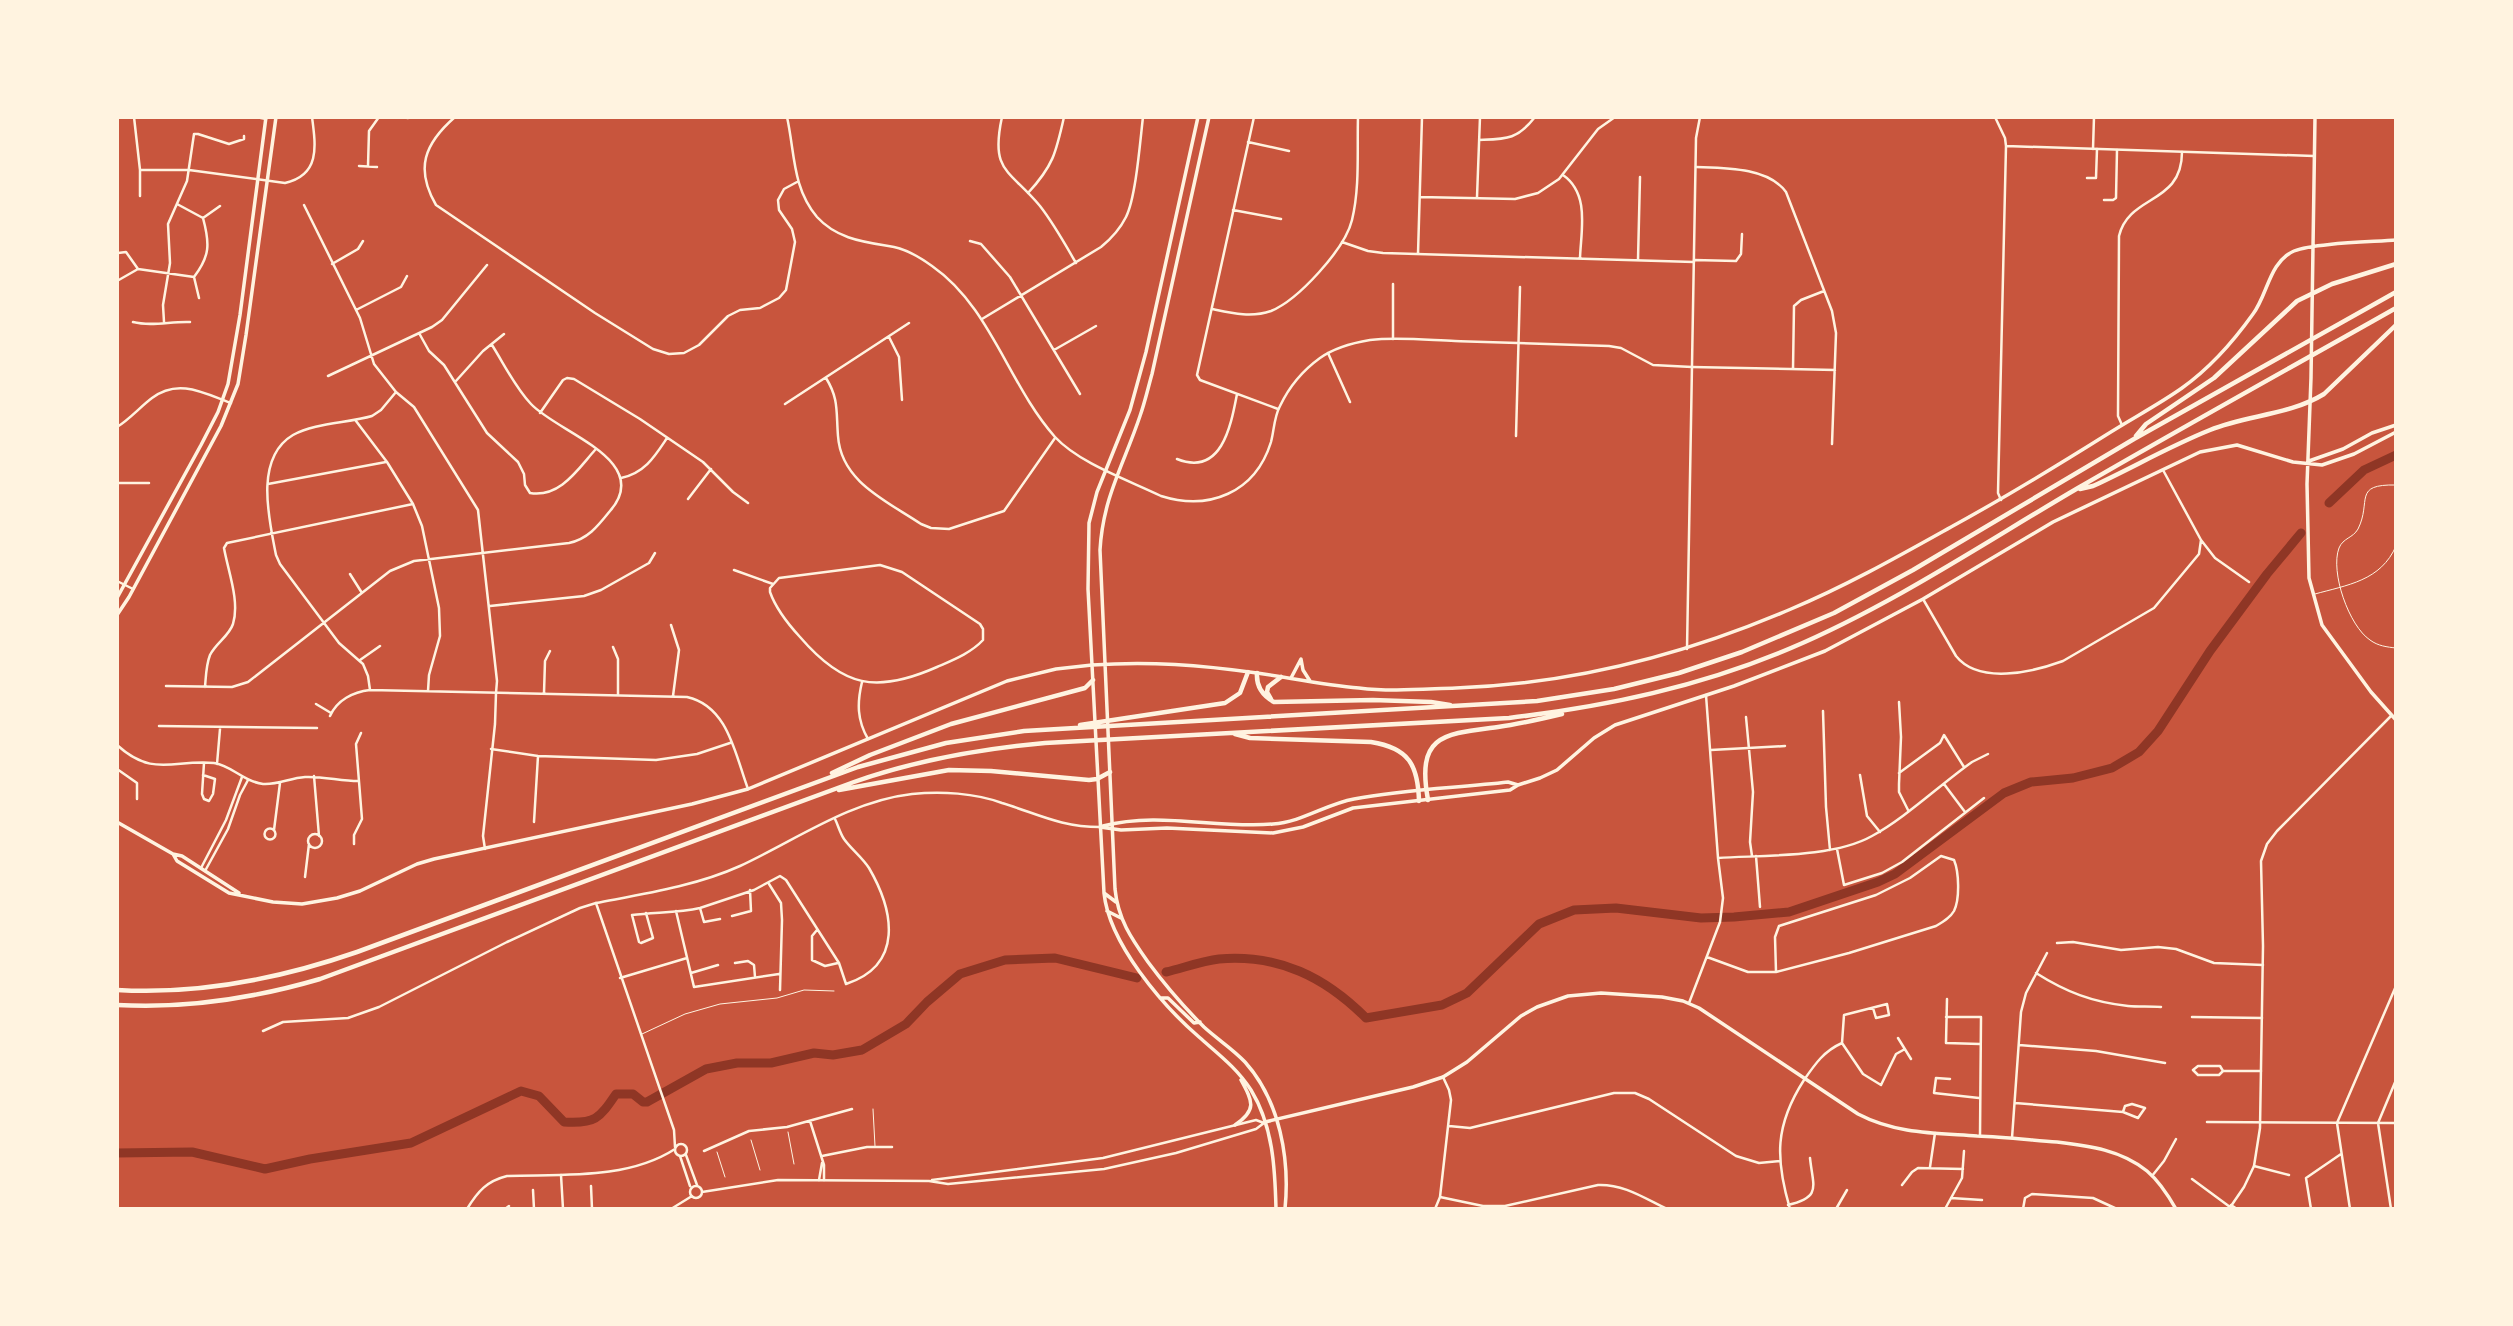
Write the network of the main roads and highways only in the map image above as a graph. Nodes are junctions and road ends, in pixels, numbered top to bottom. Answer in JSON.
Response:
{"nodes":[{"id":1,"x":276,"y":117,"type":"edge"},
{"id":2,"x":1198,"y":117,"type":"edge"},
{"id":3,"x":1209,"y":117,"type":"edge"},
{"id":4,"x":2315,"y":117,"type":"edge"},
{"id":5,"x":266,"y":118,"type":"edge"},
{"id":6,"x":2396,"y":240,"type":"edge"},
{"id":7,"x":2313,"y":247,"type":"junction"},
{"id":8,"x":2396,"y":264,"type":"edge"},
{"id":9,"x":2396,"y":292,"type":"edge"},
{"id":10,"x":2312,"y":294,"type":"junction"},
{"id":11,"x":2396,"y":308,"type":"edge"},
{"id":12,"x":2396,"y":325,"type":"edge"},
{"id":13,"x":2311,"y":402,"type":"junction"},
{"id":14,"x":2396,"y":425,"type":"edge"},
{"id":15,"x":2396,"y":432,"type":"edge"},
{"id":16,"x":2134,"y":439,"type":"junction"},
{"id":17,"x":2308,"y":462,"type":"junction"},
{"id":18,"x":2075,"y":490,"type":"junction"},
{"id":19,"x":117,"y":598,"type":"edge"},
{"id":20,"x":117,"y":615,"type":"edge"},
{"id":21,"x":1092,"y":664,"type":"junction"},
{"id":22,"x":1106,"y":664,"type":"junction"},
{"id":23,"x":1248,"y":672,"type":"junction"},
{"id":24,"x":1257,"y":673,"type":"junction"},
{"id":25,"x":1281,"y":677,"type":"junction"},
{"id":26,"x":1291,"y":678,"type":"junction"},
{"id":27,"x":1093,"y":680,"type":"junction"},
{"id":28,"x":1310,"y":681,"type":"junction"},
{"id":29,"x":1274,"y":702,"type":"junction"},
{"id":30,"x":1458,"y":706,"type":"junction"},
{"id":31,"x":1585,"y":708,"type":"junction"},
{"id":32,"x":2396,"y":720,"type":"edge"},
{"id":33,"x":1085,"y":725,"type":"junction"},
{"id":34,"x":1227,"y":733,"type":"junction"},
{"id":35,"x":1110,"y":772,"type":"junction"},
{"id":36,"x":1097,"y":779,"type":"junction"},
{"id":37,"x":1518,"y":785,"type":"junction"},
{"id":38,"x":804,"y":786,"type":"junction"},
{"id":39,"x":831,"y":791,"type":"junction"},
{"id":40,"x":1426,"y":791,"type":"junction"},
{"id":41,"x":1419,"y":792,"type":"junction"},
{"id":42,"x":1427,"y":800,"type":"junction"},
{"id":43,"x":1419,"y":801,"type":"junction"},
{"id":44,"x":1195,"y":821,"type":"junction"},
{"id":45,"x":117,"y":822,"type":"edge"},
{"id":46,"x":1287,"y":822,"type":"junction"},
{"id":47,"x":1112,"y":826,"type":"junction"},
{"id":48,"x":1100,"y":827,"type":"junction"},
{"id":49,"x":1188,"y":829,"type":"junction"},
{"id":50,"x":1288,"y":831,"type":"junction"},
{"id":51,"x":173,"y":855,"type":"junction"},
{"id":52,"x":1104,"y":893,"type":"junction"},
{"id":53,"x":241,"y":894,"type":"junction"},
{"id":54,"x":1116,"y":903,"type":"junction"},
{"id":55,"x":1107,"y":911,"type":"junction"},
{"id":56,"x":1121,"y":918,"type":"junction"},
{"id":57,"x":117,"y":990,"type":"edge"},
{"id":58,"x":1160,"y":998,"type":"junction"},
{"id":59,"x":117,"y":1004,"type":"edge"},
{"id":60,"x":1199,"y":1022,"type":"junction"},
{"id":61,"x":1235,"y":1069,"type":"junction"},
{"id":62,"x":1277,"y":1120,"type":"junction"},
{"id":63,"x":1264,"y":1123,"type":"junction"},
{"id":64,"x":1235,"y":1125,"type":"road end"},
{"id":65,"x":1276,"y":1209,"type":"edge"},
{"id":66,"x":1285,"y":1209,"type":"edge"},
{"id":67,"x":2176,"y":1209,"type":"edge"}],
"edges":[{"from":1,"to":20,"type":"main road"},
{"from":2,"to":21,"type":"main road"},
{"from":3,"to":22,"type":"main road"},
{"from":4,"to":7,"type":"main road"},
{"from":5,"to":19,"type":"main road"},
{"from":6,"to":7,"type":"main road"},
{"from":7,"to":10,"type":"main road"},
{"from":7,"to":28,"type":"main road"},
{"from":8,"to":10,"type":"highway"},
{"from":9,"to":16,"type":"highway"},
{"from":10,"to":13,"type":"main road"},
{"from":10,"to":16,"type":"highway"},
{"from":11,"to":18,"type":"highway"},
{"from":12,"to":13,"type":"highway"},
{"from":13,"to":17,"type":"main road"},
{"from":13,"to":18,"type":"highway"},
{"from":14,"to":17,"type":"main road"},
{"from":15,"to":17,"type":"main road"},
{"from":16,"to":30,"type":"highway"},
{"from":17,"to":32,"type":"main road"},
{"from":17,"to":37,"type":"main road"},
{"from":18,"to":31,"type":"highway"},
{"from":21,"to":22,"type":"main road"},
{"from":21,"to":27,"type":"main road"},
{"from":21,"to":53,"type":"main road"},
{"from":22,"to":23,"type":"main road"},
{"from":22,"to":35,"type":"main road"},
{"from":23,"to":24,"type":"main road"},
{"from":23,"to":33,"type":"highway"},
{"from":24,"to":25,"type":"main road"},
{"from":24,"to":29,"type":"highway"},
{"from":25,"to":26,"type":"main road"},
{"from":25,"to":29,"type":"highway"},
{"from":26,"to":28,"type":"main road"},
{"from":26,"to":28,"type":"main road"},
{"from":27,"to":36,"type":"main road"},
{"from":27,"to":38,"type":"highway"},
{"from":29,"to":30,"type":"highway"},
{"from":30,"to":33,"type":"highway"},
{"from":31,"to":34,"type":"highway"},
{"from":31,"to":40,"type":"highway"},
{"from":33,"to":38,"type":"highway"},
{"from":34,"to":39,"type":"highway"},
{"from":34,"to":41,"type":"highway"},
{"from":35,"to":36,"type":"highway"},
{"from":35,"to":47,"type":"main road"},
{"from":36,"to":39,"type":"highway"},
{"from":36,"to":48,"type":"main road"},
{"from":37,"to":40,"type":"main road"},
{"from":37,"to":42,"type":"main road"},
{"from":38,"to":57,"type":"highway"},
{"from":39,"to":59,"type":"highway"},
{"from":40,"to":41,"type":"main road"},
{"from":40,"to":42,"type":"highway"},
{"from":41,"to":43,"type":"highway"},
{"from":41,"to":46,"type":"main road"},
{"from":42,"to":43,"type":"main road"},
{"from":43,"to":50,"type":"main road"},
{"from":44,"to":46,"type":"main road"},
{"from":44,"to":47,"type":"main road"},
{"from":44,"to":49,"type":"main road"},
{"from":45,"to":51,"type":"main road"},
{"from":46,"to":50,"type":"main road"},
{"from":47,"to":48,"type":"main road"},
{"from":47,"to":49,"type":"main road"},
{"from":47,"to":54,"type":"main road"},
{"from":48,"to":52,"type":"main road"},
{"from":49,"to":50,"type":"main road"},
{"from":51,"to":53,"type":"main road"},
{"from":51,"to":53,"type":"main road"},
{"from":52,"to":54,"type":"main road"},
{"from":52,"to":55,"type":"main road"},
{"from":54,"to":56,"type":"main road"},
{"from":55,"to":56,"type":"main road"},
{"from":55,"to":58,"type":"main road"},
{"from":56,"to":60,"type":"main road"},
{"from":58,"to":60,"type":"main road"},
{"from":58,"to":61,"type":"main road"},
{"from":60,"to":62,"type":"main road"},
{"from":61,"to":63,"type":"main road"},
{"from":61,"to":64,"type":"main road"},
{"from":62,"to":63,"type":"main road"},
{"from":62,"to":66,"type":"main road"},
{"from":62,"to":67,"type":"main road"},
{"from":63,"to":65,"type":"main road"}]}
